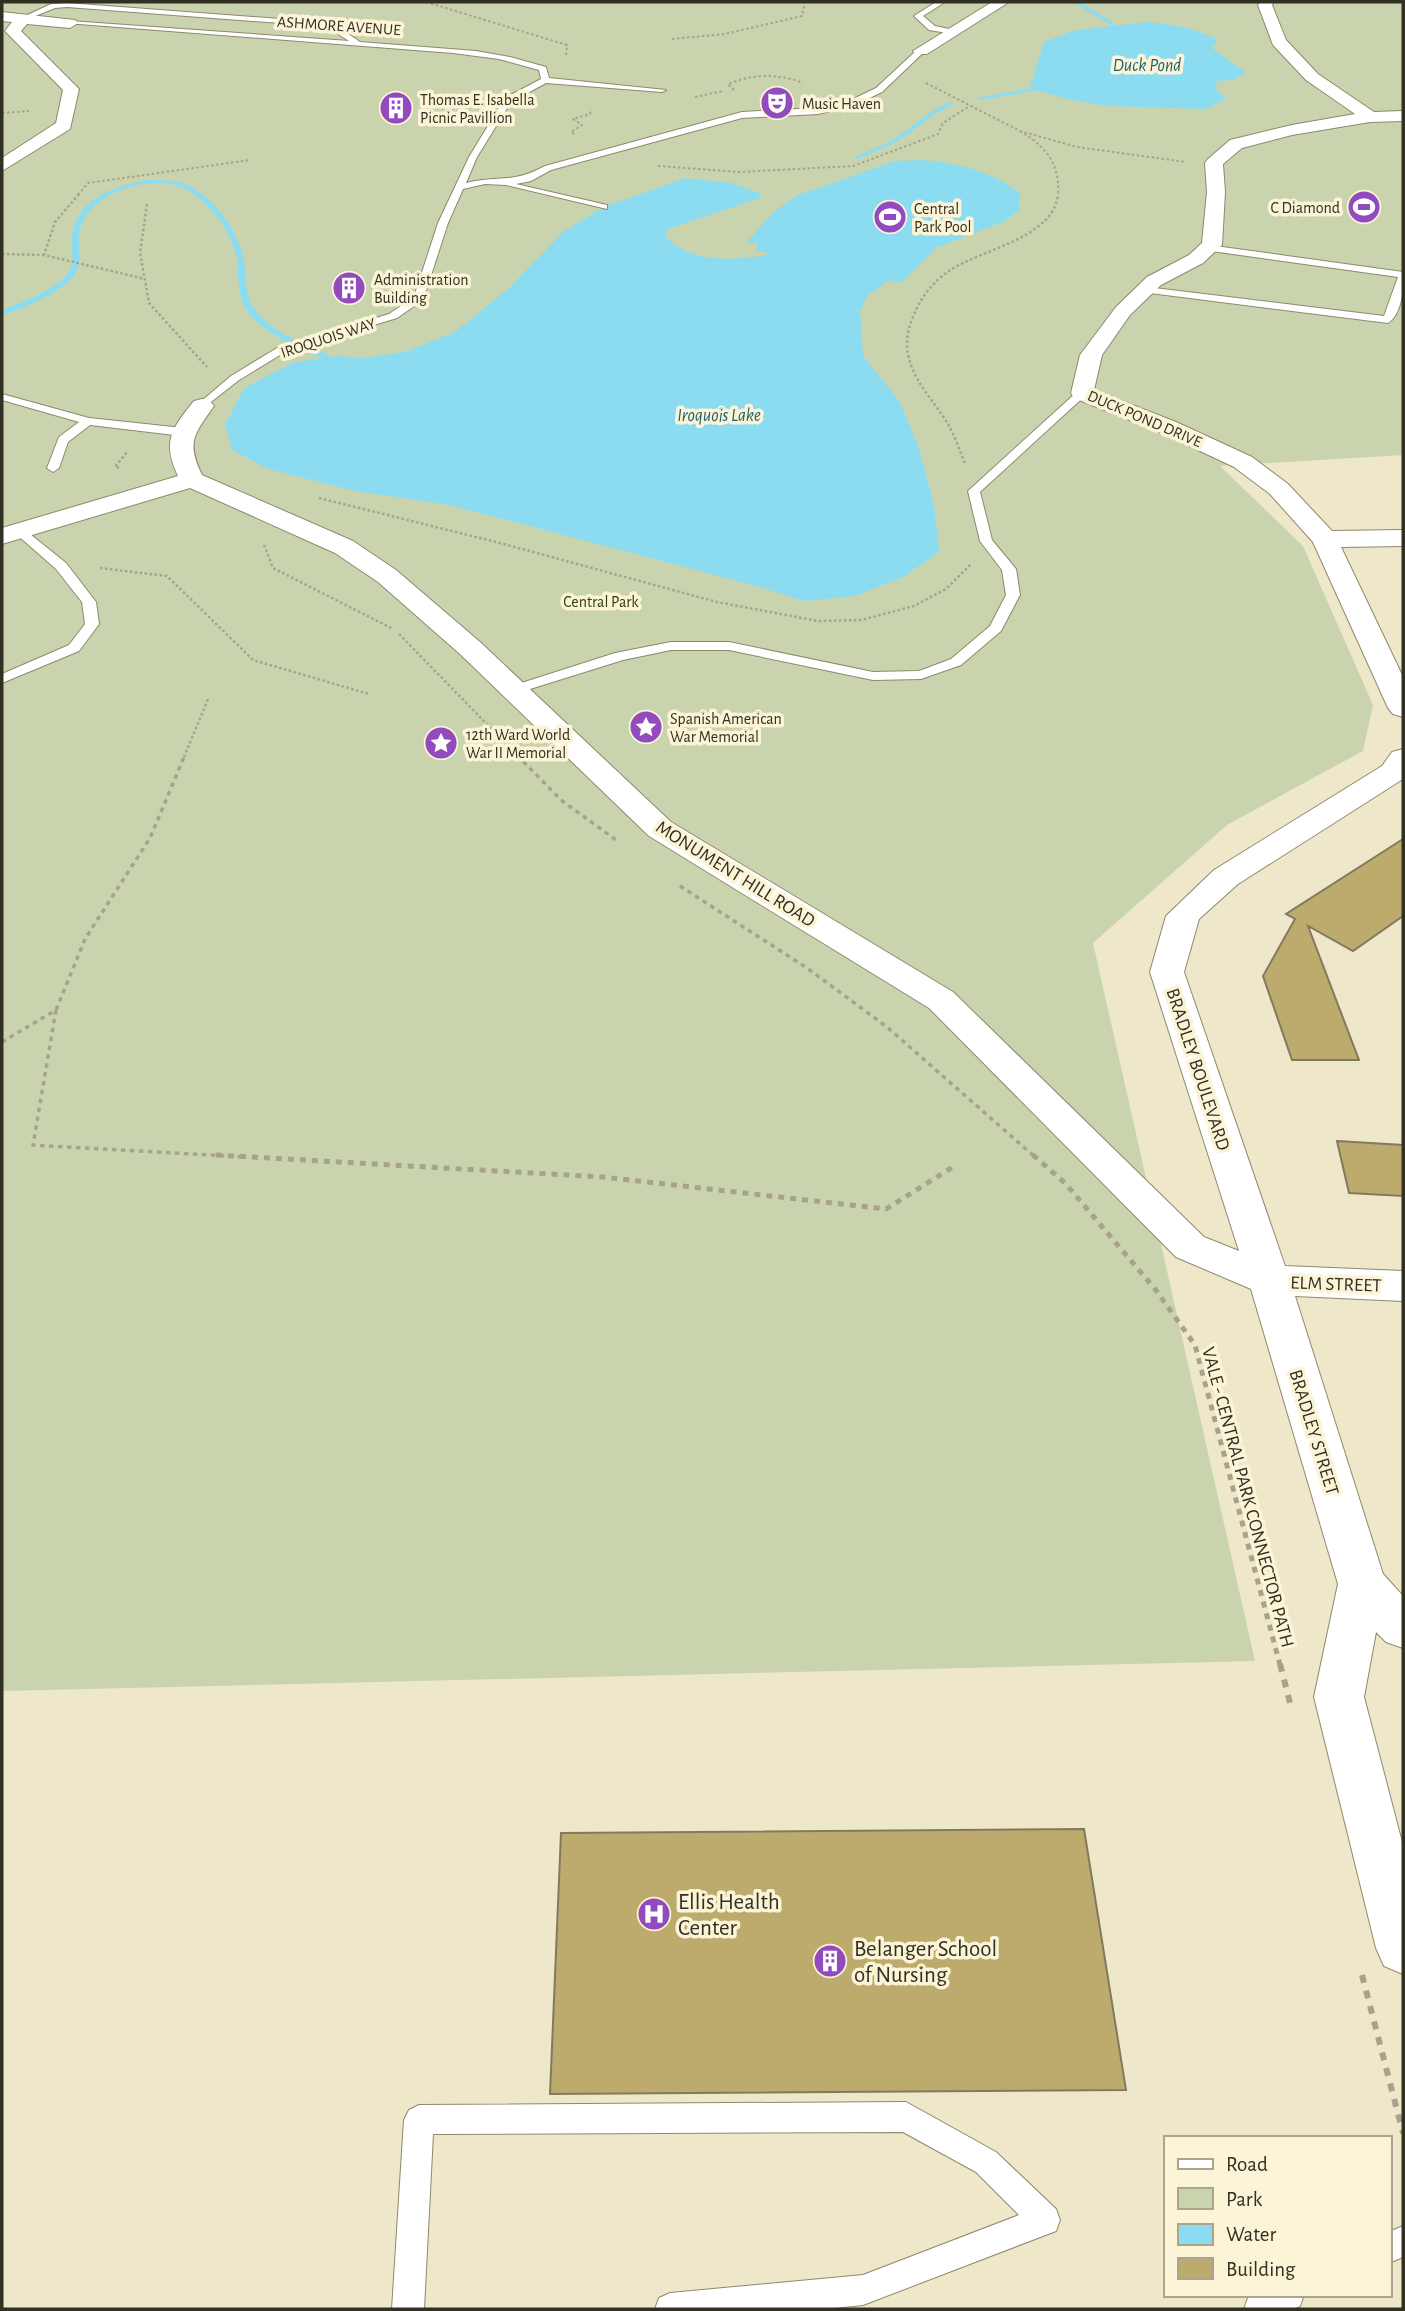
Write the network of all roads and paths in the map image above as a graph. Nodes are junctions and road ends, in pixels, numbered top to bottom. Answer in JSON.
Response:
{"nodes":[{"id":1,"x":426,"y":2,"type":"edge"},
{"id":2,"x":805,"y":2,"type":"edge"},
{"id":3,"x":941,"y":2,"type":"edge"},
{"id":4,"x":1002,"y":2,"type":"edge"},
{"id":5,"x":1262,"y":3,"type":"edge"},
{"id":6,"x":2,"y":17,"type":"edge"},
{"id":7,"x":23,"y":19,"type":"junction"},
{"id":8,"x":70,"y":23,"type":"joint"},
{"id":9,"x":951,"y":32,"type":"junction"},
{"id":10,"x":672,"y":39,"type":"dead end"},
{"id":11,"x":358,"y":44,"type":"junction"},
{"id":12,"x":920,"y":51,"type":"joint"},
{"id":13,"x":566,"y":58,"type":"dead end"},
{"id":14,"x":900,"y":71,"type":"junction"},
{"id":15,"x":545,"y":80,"type":"junction"},
{"id":16,"x":803,"y":83,"type":"dead end"},
{"id":17,"x":662,"y":90,"type":"dead end"},
{"id":18,"x":734,"y":91,"type":"dead end"},
{"id":19,"x":593,"y":105,"type":"dead end"},
{"id":20,"x":968,"y":107,"type":"junction"},
{"id":21,"x":1403,"y":116,"type":"edge"},
{"id":22,"x":1370,"y":117,"type":"junction"},
{"id":23,"x":1020,"y":131,"type":"junction"},
{"id":24,"x":593,"y":155,"type":"junction"},
{"id":25,"x":250,"y":160,"type":"dead end"},
{"id":26,"x":1214,"y":163,"type":"junction"},
{"id":27,"x":2,"y":166,"type":"edge"},
{"id":28,"x":503,"y":183,"type":"junction"},
{"id":29,"x":460,"y":187,"type":"junction"},
{"id":30,"x":147,"y":204,"type":"dead end"},
{"id":31,"x":604,"y":207,"type":"dead end"},
{"id":32,"x":1208,"y":248,"type":"junction"},
{"id":33,"x":2,"y":254,"type":"edge"},
{"id":34,"x":44,"y":255,"type":"junction"},
{"id":35,"x":1403,"y":277,"type":"edge"},
{"id":36,"x":145,"y":279,"type":"junction"},
{"id":37,"x":1146,"y":290,"type":"junction"},
{"id":38,"x":208,"y":368,"type":"dead end"},
{"id":39,"x":1082,"y":393,"type":"junction"},
{"id":40,"x":2,"y":397,"type":"edge"},
{"id":41,"x":202,"y":406,"type":"joint"},
{"id":42,"x":88,"y":421,"type":"junction"},
{"id":43,"x":144,"y":427,"type":"junction"},
{"id":44,"x":183,"y":432,"type":"junction"},
{"id":45,"x":53,"y":468,"type":"dead end"},
{"id":46,"x":179,"y":483,"type":"junction"},
{"id":47,"x":974,"y":491,"type":"junction"},
{"id":48,"x":318,"y":498,"type":"dead end"},
{"id":49,"x":11,"y":533,"type":"edge"},
{"id":50,"x":1403,"y":538,"type":"edge"},
{"id":51,"x":1325,"y":539,"type":"junction"},
{"id":52,"x":986,"y":541,"type":"junction"},
{"id":53,"x":262,"y":543,"type":"dead end"},
{"id":54,"x":88,"y":567,"type":"dead end"},
{"id":55,"x":2,"y":680,"type":"edge"},
{"id":56,"x":514,"y":690,"type":"junction"},
{"id":57,"x":369,"y":694,"type":"dead end"},
{"id":58,"x":209,"y":697,"type":"dead end"},
{"id":59,"x":1403,"y":708,"type":"edge"},
{"id":60,"x":1403,"y":758,"type":"edge"},
{"id":61,"x":626,"y":847,"type":"dead end"},
{"id":62,"x":669,"y":878,"type":"dead end"},
{"id":63,"x":56,"y":1010,"type":"junction"},
{"id":64,"x":2,"y":1042,"type":"edge"},
{"id":65,"x":956,"y":1165,"type":"dead end"},
{"id":66,"x":1269,"y":1280,"type":"junction"},
{"id":67,"x":1403,"y":1286,"type":"edge"},
{"id":68,"x":1362,"y":1584,"type":"junction"},
{"id":69,"x":1403,"y":1628,"type":"edge"},
{"id":70,"x":1291,"y":1706,"type":"dead end"},
{"id":71,"x":1403,"y":1948,"type":"edge"},
{"id":72,"x":1361,"y":1973,"type":"dead end"},
{"id":73,"x":1403,"y":2133,"type":"edge"},
{"id":74,"x":1285,"y":2297,"type":"edge"},
{"id":75,"x":813,"y":2302,"type":"edge"},
{"id":76,"x":408,"y":2309,"type":"edge"},
{"id":77,"x":670,"y":2309,"type":"edge"},
{"id":78,"x":1259,"y":2309,"type":"edge"}],
"edges":[{"from":1,"to":13,"type":"path"},
{"from":2,"to":10,"type":"path"},
{"from":3,"to":9,"type":"lane"},
{"from":4,"to":9,"type":"street"},
{"from":5,"to":22,"type":"street"},
{"from":6,"to":7,"type":"street","name":"ASHMORE AVENUE"},
{"from":7,"to":8,"type":"street","name":"ASHMORE AVENUE"},
{"from":7,"to":11,"type":"lane"},
{"from":7,"to":27,"type":"street"},
{"from":8,"to":11,"type":"lane","name":"ASHMORE AVENUE"},
{"from":9,"to":12,"type":"street"},
{"from":11,"to":15,"type":"lane","name":"ASHMORE AVENUE"},
{"from":12,"to":14,"type":"lane"},
{"from":14,"to":20,"type":"path"},
{"from":14,"to":24,"type":"lane"},
{"from":15,"to":17,"type":"lane","name":"ASHMORE AVENUE"},
{"from":15,"to":29,"type":"lane","name":"IROQUOIS WAY"},
{"from":16,"to":18,"type":"path"},
{"from":19,"to":24,"type":"path"},
{"from":20,"to":23,"type":"path"},
{"from":20,"to":24,"type":"path"},
{"from":21,"to":22,"type":"street"},
{"from":22,"to":26,"type":"street"},
{"from":23,"to":26,"type":"path"},
{"from":23,"to":47,"type":"path"},
{"from":24,"to":28,"type":"lane"},
{"from":25,"to":34,"type":"path"},
{"from":26,"to":32,"type":"street"},
{"from":28,"to":29,"type":"lane"},
{"from":28,"to":31,"type":"lane"},
{"from":29,"to":41,"type":"lane","name":"IROQUOIS WAY"},
{"from":30,"to":36,"type":"path"},
{"from":32,"to":35,"type":"lane"},
{"from":32,"to":37,"type":"street","name":"DUCK POND DRIVE"},
{"from":33,"to":34,"type":"path"},
{"from":34,"to":36,"type":"path"},
{"from":35,"to":37,"type":"lane"},
{"from":36,"to":38,"type":"path"},
{"from":37,"to":39,"type":"street","name":"DUCK POND DRIVE"},
{"from":39,"to":47,"type":"lane"},
{"from":39,"to":51,"type":"street","name":"DUCK POND DRIVE"},
{"from":40,"to":42,"type":"lane"},
{"from":41,"to":44,"type":"street","name":"IROQUOIS WAY"},
{"from":42,"to":43,"type":"lane"},
{"from":42,"to":45,"type":"lane"},
{"from":43,"to":44,"type":"lane"},
{"from":43,"to":46,"type":"path"},
{"from":44,"to":46,"type":"street"},
{"from":46,"to":49,"type":"street"},
{"from":46,"to":56,"type":"street","name":"MONUMENT HILL ROAD"},
{"from":47,"to":52,"type":"lane"},
{"from":48,"to":52,"type":"path"},
{"from":49,"to":55,"type":"lane"},
{"from":50,"to":51,"type":"street"},
{"from":51,"to":59,"type":"street"},
{"from":52,"to":56,"type":"lane"},
{"from":53,"to":61,"type":"path"},
{"from":54,"to":57,"type":"path"},
{"from":56,"to":66,"type":"street","name":"MONUMENT HILL ROAD"},
{"from":58,"to":63,"type":"path"},
{"from":60,"to":66,"type":"street","name":"BRADLEY BOULEVARD"},
{"from":62,"to":70,"type":"path","name":"VALE - CENTRAL PARK CONNECTOR PATH"},
{"from":63,"to":64,"type":"path"},
{"from":63,"to":65,"type":"path"},
{"from":66,"to":67,"type":"street","name":"ELM STREET"},
{"from":66,"to":68,"type":"street","name":"BRADLEY STREET"},
{"from":68,"to":69,"type":"street","name":"BRADLEY STREET"},
{"from":68,"to":71,"type":"street","name":"BRADLEY STREET"},
{"from":72,"to":73,"type":"path"},
{"from":74,"to":78,"type":"lane"},
{"from":75,"to":76,"type":"lane"},
{"from":75,"to":77,"type":"lane"}]}
